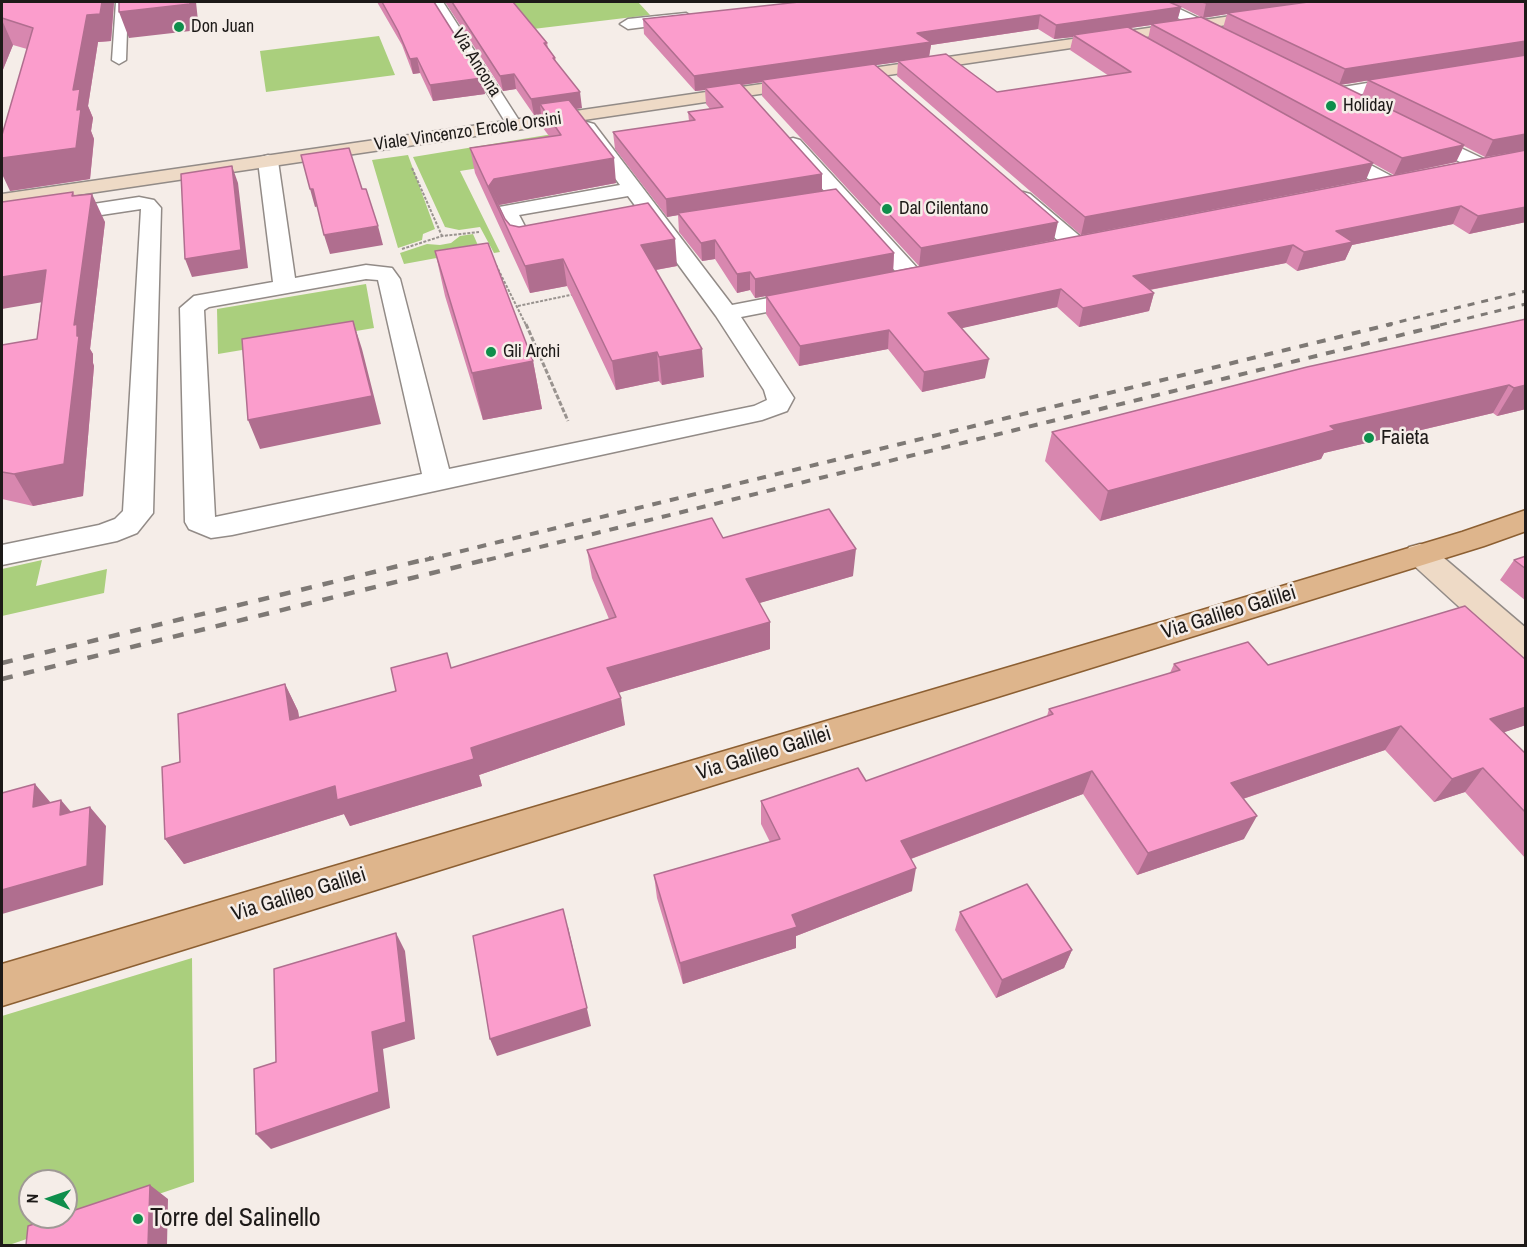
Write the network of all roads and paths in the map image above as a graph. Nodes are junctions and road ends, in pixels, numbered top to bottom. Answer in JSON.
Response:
{"nodes":[{"id":1,"x":122,"y":2,"type":"edge"},
{"id":2,"x":437,"y":2,"type":"edge"},
{"id":3,"x":1154,"y":2,"type":"edge"},
{"id":4,"x":1355,"y":2,"type":"edge"},
{"id":5,"x":698,"y":16,"type":"edge"},
{"id":6,"x":628,"y":24,"type":"dead end"},
{"id":7,"x":1201,"y":24,"type":"junction"},
{"id":8,"x":1130,"y":36,"type":"junction"},
{"id":9,"x":1248,"y":47,"type":"edge"},
{"id":10,"x":1154,"y":50,"type":"edge"},
{"id":11,"x":119,"y":60,"type":"dead end"},
{"id":12,"x":879,"y":73,"type":"junction"},
{"id":13,"x":1431,"y":77,"type":"edge"},
{"id":14,"x":1317,"y":83,"type":"edge"},
{"id":15,"x":899,"y":90,"type":"edge"},
{"id":16,"x":746,"y":92,"type":"junction"},
{"id":17,"x":1337,"y":93,"type":"junction"},
{"id":18,"x":1361,"y":105,"type":"edge"},
{"id":19,"x":760,"y":108,"type":"edge"},
{"id":20,"x":578,"y":116,"type":"junction"},
{"id":21,"x":514,"y":125,"type":"junction"},
{"id":22,"x":1401,"y":125,"type":"edge"},
{"id":23,"x":783,"y":133,"type":"edge"},
{"id":24,"x":1311,"y":139,"type":"edge"},
{"id":25,"x":401,"y":142,"type":"junction"},
{"id":26,"x":268,"y":161,"type":"junction"},
{"id":27,"x":1503,"y":161,"type":"edge"},
{"id":28,"x":1481,"y":165,"type":"junction"},
{"id":29,"x":1447,"y":172,"type":"edge"},
{"id":30,"x":1413,"y":178,"type":"edge"},
{"id":31,"x":1390,"y":183,"type":"junction"},
{"id":32,"x":634,"y":189,"type":"junction"},
{"id":33,"x":1013,"y":190,"type":"edge"},
{"id":34,"x":1355,"y":190,"type":"edge"},
{"id":35,"x":840,"y":197,"type":"junction"},
{"id":36,"x":2,"y":200,"type":"edge"},
{"id":37,"x":818,"y":200,"type":"edge"},
{"id":38,"x":683,"y":222,"type":"edge"},
{"id":39,"x":658,"y":223,"type":"junction"},
{"id":40,"x":2,"y":224,"type":"edge"},
{"id":41,"x":634,"y":224,"type":"edge"},
{"id":42,"x":442,"y":236,"type":"junction"},
{"id":43,"x":567,"y":236,"type":"edge"},
{"id":44,"x":483,"y":240,"type":"dead end"},
{"id":45,"x":1051,"y":248,"type":"edge"},
{"id":46,"x":492,"y":256,"type":"edge"},
{"id":47,"x":936,"y":271,"type":"edge"},
{"id":48,"x":384,"y":273,"type":"junction"},
{"id":49,"x":912,"y":276,"type":"junction"},
{"id":50,"x":889,"y":280,"type":"edge"},
{"id":51,"x":285,"y":286,"type":"junction"},
{"id":52,"x":831,"y":292,"type":"edge"},
{"id":53,"x":577,"y":294,"type":"edge"},
{"id":54,"x":518,"y":306,"type":"junction"},
{"id":55,"x":726,"y":313,"type":"junction"},
{"id":56,"x":581,"y":450,"type":"junction"},
{"id":57,"x":438,"y":480,"type":"junction"},
{"id":58,"x":1526,"y":520,"type":"edge"},
{"id":59,"x":1420,"y":554,"type":"junction"},
{"id":60,"x":2,"y":555,"type":"edge"},
{"id":61,"x":1526,"y":648,"type":"edge"},
{"id":62,"x":2,"y":985,"type":"edge"}],
"edges":[{"from":1,"to":11,"type":"lane"},
{"from":2,"to":21,"type":"lane","name":"Via Ancona"},
{"from":3,"to":7,"type":"street"},
{"from":4,"to":7,"type":"street","name":"Viale Vincenzo Ercole Orsini"},
{"from":5,"to":6,"type":"street"},
{"from":7,"to":8,"type":"street","name":"Viale Vincenzo Ercole Orsini"},
{"from":7,"to":9,"type":"street"},
{"from":8,"to":10,"type":"street"},
{"from":8,"to":12,"type":"street","name":"Viale Vincenzo Ercole Orsini"},
{"from":12,"to":15,"type":"street"},
{"from":12,"to":16,"type":"street","name":"Viale Vincenzo Ercole Orsini"},
{"from":13,"to":17,"type":"street"},
{"from":14,"to":17,"type":"street"},
{"from":16,"to":19,"type":"street"},
{"from":16,"to":20,"type":"street","name":"Viale Vincenzo Ercole Orsini"},
{"from":17,"to":18,"type":"street"},
{"from":20,"to":21,"type":"street","name":"Viale Vincenzo Ercole Orsini"},
{"from":20,"to":32,"type":"street"},
{"from":21,"to":25,"type":"street","name":"Viale Vincenzo Ercole Orsini"},
{"from":22,"to":28,"type":"street"},
{"from":23,"to":35,"type":"street"},
{"from":24,"to":31,"type":"street"},
{"from":25,"to":26,"type":"street","name":"Viale Vincenzo Ercole Orsini"},
{"from":25,"to":42,"type":"path"},
{"from":26,"to":36,"type":"street","name":"Viale Vincenzo Ercole Orsini"},
{"from":26,"to":51,"type":"street"},
{"from":27,"to":28,"type":"street"},
{"from":28,"to":29,"type":"street"},
{"from":30,"to":31,"type":"street"},
{"from":31,"to":34,"type":"street"},
{"from":32,"to":39,"type":"street"},
{"from":32,"to":43,"type":"street"},
{"from":33,"to":45,"type":"street"},
{"from":35,"to":37,"type":"street"},
{"from":35,"to":49,"type":"street"},
{"from":38,"to":39,"type":"street"},
{"from":39,"to":41,"type":"street"},
{"from":39,"to":55,"type":"street"},
{"from":40,"to":60,"type":"street"},
{"from":42,"to":44,"type":"path"},
{"from":42,"to":48,"type":"path"},
{"from":46,"to":54,"type":"path"},
{"from":47,"to":49,"type":"street"},
{"from":48,"to":51,"type":"street"},
{"from":48,"to":57,"type":"street"},
{"from":49,"to":50,"type":"street"},
{"from":51,"to":57,"type":"street"},
{"from":52,"to":55,"type":"street"},
{"from":53,"to":54,"type":"path"},
{"from":54,"to":56,"type":"path"},
{"from":55,"to":56,"type":"street"},
{"from":56,"to":57,"type":"street"},
{"from":58,"to":59,"type":"main road","name":"Via Galileo Galilei"},
{"from":59,"to":61,"type":"street"},
{"from":59,"to":62,"type":"main road","name":"Via Galileo Galilei"}]}
